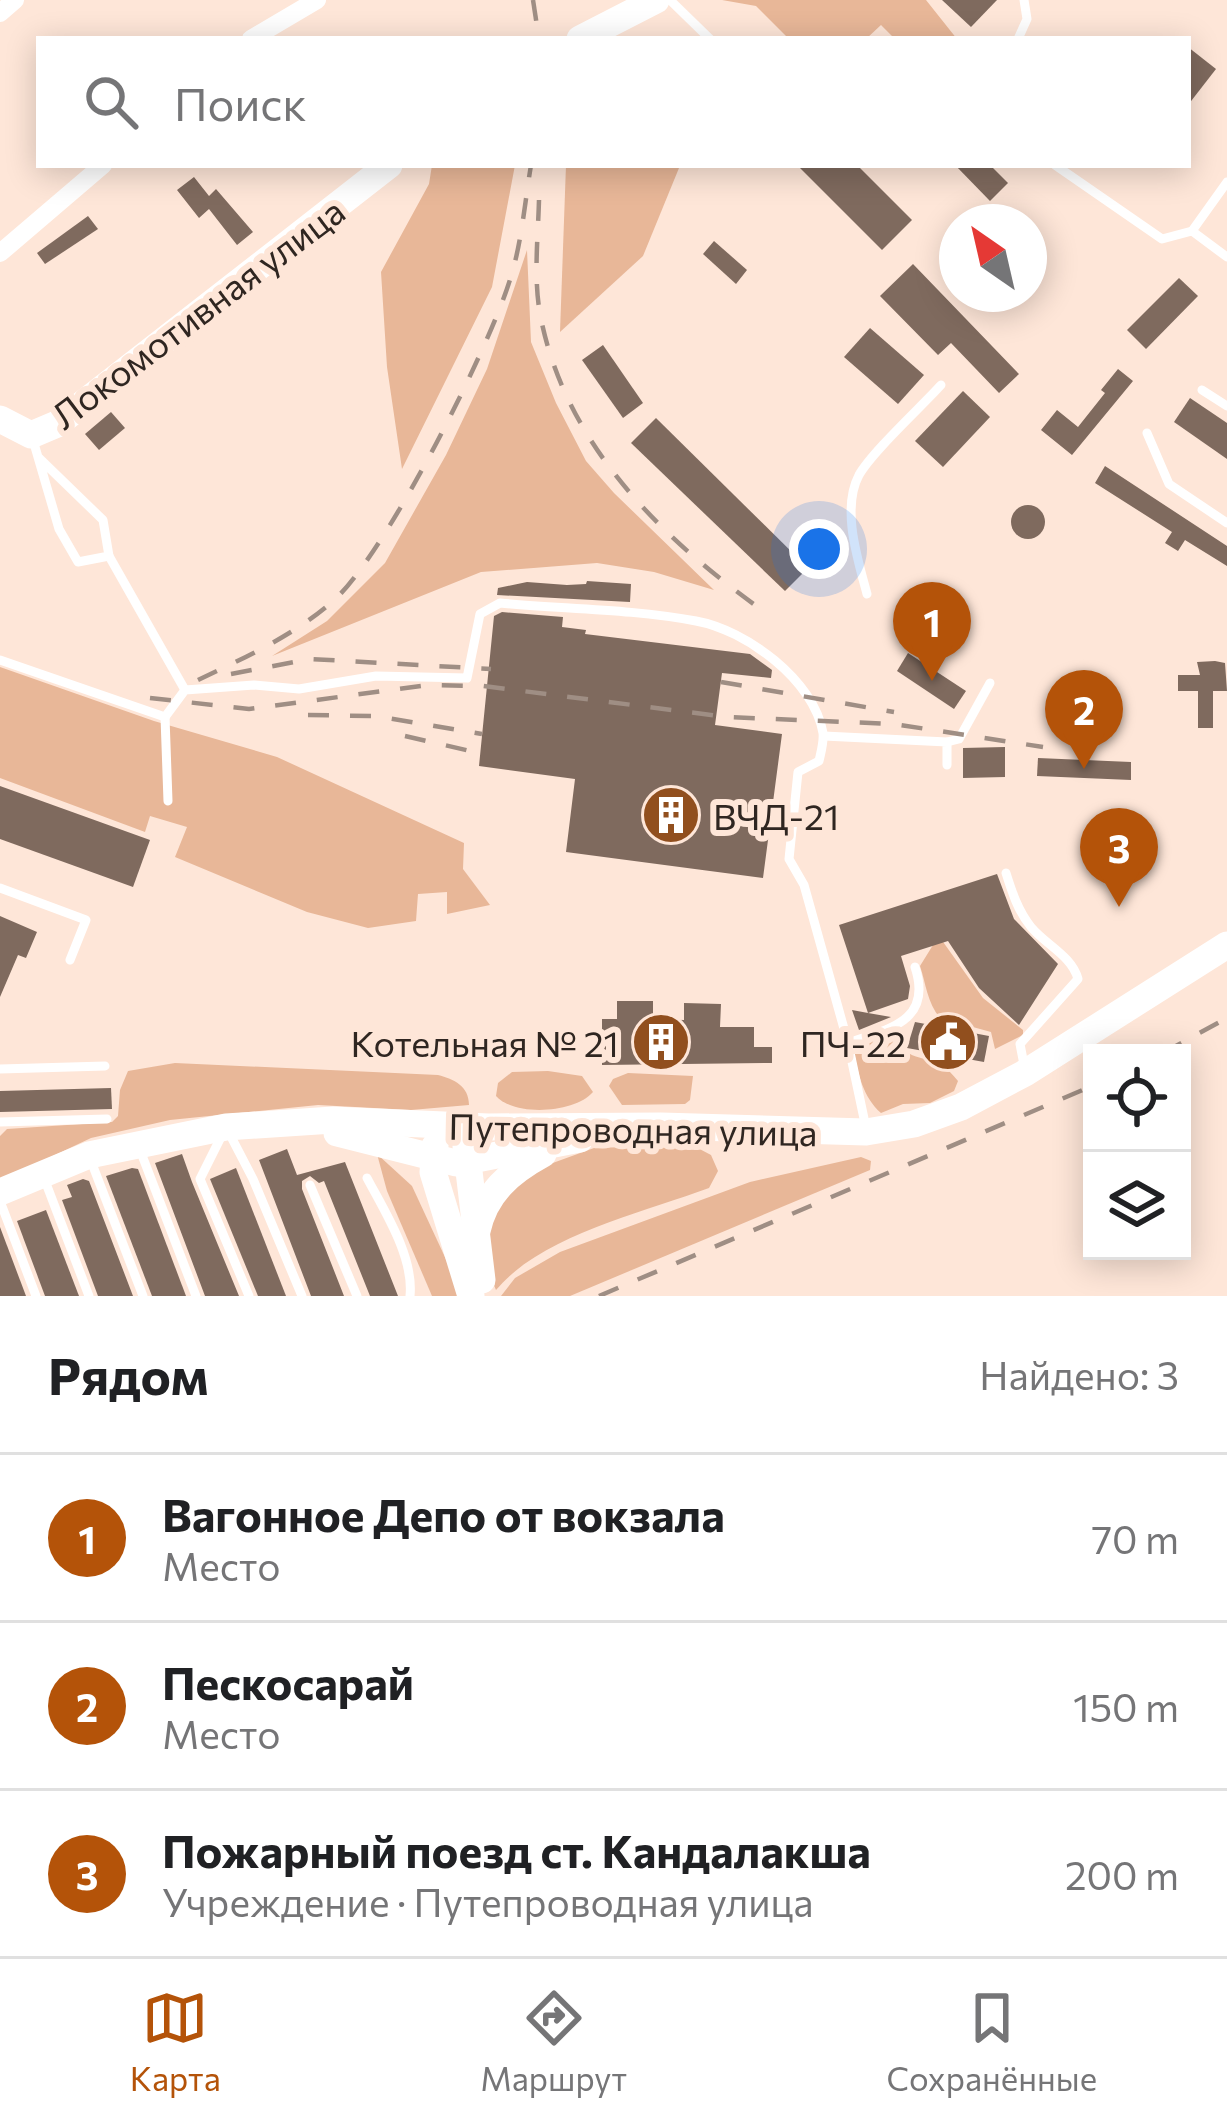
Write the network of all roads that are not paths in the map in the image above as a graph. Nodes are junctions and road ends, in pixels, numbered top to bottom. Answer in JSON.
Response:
{"nodes":[{"id":1,"x":15,"y":0,"type":"edge"},
{"id":2,"x":317,"y":0,"type":"edge"},
{"id":3,"x":656,"y":0,"type":"edge"},
{"id":4,"x":670,"y":0,"type":"edge"},
{"id":5,"x":1024,"y":0,"type":"edge"},
{"id":6,"x":0,"y":13,"type":"edge"},
{"id":7,"x":256,"y":36,"type":"edge"},
{"id":8,"x":586,"y":36,"type":"edge"},
{"id":9,"x":707,"y":36,"type":"edge"},
{"id":10,"x":1019,"y":36,"type":"edge"},
{"id":11,"x":99,"y":168,"type":"edge"},
{"id":12,"x":385,"y":168,"type":"edge"},
{"id":13,"x":1058,"y":168,"type":"edge"},
{"id":14,"x":1227,"y":182,"type":"edge"},
{"id":15,"x":1192,"y":231,"type":"junction"},
{"id":16,"x":0,"y":253,"type":"edge"},
{"id":17,"x":1227,"y":257,"type":"edge"},
{"id":18,"x":941,"y":385,"type":"dead end"},
{"id":19,"x":1202,"y":389,"type":"dead end"},
{"id":20,"x":1227,"y":406,"type":"edge"},
{"id":21,"x":0,"y":419,"type":"edge"},
{"id":22,"x":1147,"y":433,"type":"dead end"},
{"id":23,"x":34,"y":446,"type":"junction"},
{"id":24,"x":1227,"y":523,"type":"edge"},
{"id":25,"x":109,"y":556,"type":"junction"},
{"id":26,"x":866,"y":594,"type":"dead end"},
{"id":27,"x":0,"y":660,"type":"edge"},
{"id":28,"x":990,"y":682,"type":"dead end"},
{"id":29,"x":185,"y":690,"type":"junction"},
{"id":30,"x":165,"y":717,"type":"junction"},
{"id":31,"x":824,"y":736,"type":"junction"},
{"id":32,"x":946,"y":742,"type":"junction"},
{"id":33,"x":946,"y":765,"type":"dead end"},
{"id":34,"x":168,"y":801,"type":"dead end"},
{"id":35,"x":1006,"y":872,"type":"dead end"},
{"id":36,"x":0,"y":888,"type":"edge"},
{"id":37,"x":1227,"y":945,"type":"edge"},
{"id":38,"x":70,"y":960,"type":"dead end"},
{"id":39,"x":915,"y":967,"type":"dead end"},
{"id":40,"x":848,"y":1043,"type":"junction"},
{"id":41,"x":105,"y":1066,"type":"dead end"},
{"id":42,"x":0,"y":1069,"type":"edge"},
{"id":43,"x":1025,"y":1073,"type":"junction"},
{"id":44,"x":107,"y":1119,"type":"dead end"},
{"id":45,"x":0,"y":1122,"type":"edge"},
{"id":46,"x":292,"y":1123,"type":"junction"},
{"id":47,"x":661,"y":1126,"type":"junction"},
{"id":48,"x":226,"y":1127,"type":"junction"},
{"id":49,"x":440,"y":1129,"type":"junction"},
{"id":50,"x":866,"y":1132,"type":"junction"},
{"id":51,"x":591,"y":1137,"type":"junction"},
{"id":52,"x":138,"y":1144,"type":"junction"},
{"id":53,"x":392,"y":1145,"type":"junction"},
{"id":54,"x":89,"y":1154,"type":"junction"},
{"id":55,"x":431,"y":1159,"type":"junction"},
{"id":56,"x":470,"y":1162,"type":"junction"},
{"id":57,"x":42,"y":1172,"type":"junction"},
{"id":58,"x":368,"y":1178,"type":"dead end"},
{"id":59,"x":310,"y":1185,"type":"dead end"},
{"id":60,"x":0,"y":1197,"type":"edge"},
{"id":61,"x":448,"y":1220,"type":"junction"},
{"id":62,"x":475,"y":1241,"type":"junction"},
{"id":63,"x":36,"y":1296,"type":"edge"},
{"id":64,"x":89,"y":1296,"type":"edge"},
{"id":65,"x":142,"y":1296,"type":"edge"},
{"id":66,"x":196,"y":1296,"type":"edge"},
{"id":67,"x":249,"y":1296,"type":"edge"},
{"id":68,"x":302,"y":1296,"type":"edge"},
{"id":69,"x":358,"y":1296,"type":"edge"},
{"id":70,"x":410,"y":1296,"type":"edge"},
{"id":71,"x":472,"y":1296,"type":"edge"},
{"id":72,"x":484,"y":1296,"type":"edge"}],
"edges":[{"from":1,"to":6,"type":"street"},
{"from":2,"to":7,"type":"street"},
{"from":3,"to":8,"type":"main road"},
{"from":4,"to":9,"type":"lane"},
{"from":5,"to":10,"type":"lane"},
{"from":11,"to":16,"type":"street"},
{"from":12,"to":23,"type":"main road","name":"Локомотивная улица"},
{"from":13,"to":15,"type":"lane"},
{"from":14,"to":15,"type":"lane"},
{"from":15,"to":17,"type":"lane"},
{"from":18,"to":26,"type":"lane"},
{"from":19,"to":20,"type":"lane"},
{"from":21,"to":23,"type":"main road","name":"Локомотивная улица"},
{"from":22,"to":24,"type":"lane"},
{"from":23,"to":25,"type":"lane"},
{"from":23,"to":25,"type":"lane"},
{"from":25,"to":29,"type":"lane"},
{"from":27,"to":30,"type":"lane"},
{"from":28,"to":32,"type":"lane"},
{"from":29,"to":30,"type":"lane"},
{"from":29,"to":31,"type":"lane"},
{"from":30,"to":34,"type":"lane"},
{"from":31,"to":32,"type":"lane"},
{"from":31,"to":40,"type":"lane"},
{"from":32,"to":33,"type":"lane"},
{"from":35,"to":43,"type":"lane"},
{"from":36,"to":38,"type":"lane"},
{"from":37,"to":43,"type":"main road","name":"Путепроводная улица"},
{"from":39,"to":40,"type":"lane"},
{"from":40,"to":50,"type":"lane"},
{"from":41,"to":42,"type":"lane"},
{"from":43,"to":50,"type":"main road","name":"Путепроводная улица"},
{"from":44,"to":45,"type":"lane"},
{"from":46,"to":48,"type":"main road","name":"Путепроводная улица"},
{"from":46,"to":49,"type":"main road","name":"Путепроводная улица"},
{"from":46,"to":53,"type":"main road"},
{"from":47,"to":49,"type":"main road","name":"Путепроводная улица"},
{"from":47,"to":50,"type":"main road","name":"Путепроводная улица"},
{"from":47,"to":51,"type":"main road"},
{"from":48,"to":52,"type":"main road","name":"Путепроводная улица"},
{"from":48,"to":67,"type":"lane"},
{"from":48,"to":68,"type":"lane"},
{"from":49,"to":55,"type":"main road"},
{"from":49,"to":56,"type":"main road"},
{"from":51,"to":56,"type":"main road"},
{"from":51,"to":62,"type":"main road"},
{"from":52,"to":54,"type":"main road","name":"Путепроводная улица"},
{"from":52,"to":66,"type":"lane"},
{"from":53,"to":55,"type":"main road"},
{"from":53,"to":61,"type":"main road"},
{"from":54,"to":57,"type":"main road","name":"Путепроводная улица"},
{"from":54,"to":65,"type":"lane"},
{"from":55,"to":56,"type":"main road"},
{"from":55,"to":61,"type":"main road"},
{"from":56,"to":62,"type":"main road"},
{"from":57,"to":60,"type":"main road","name":"Путепроводная улица"},
{"from":57,"to":64,"type":"lane"},
{"from":58,"to":70,"type":"lane"},
{"from":59,"to":69,"type":"lane"},
{"from":60,"to":63,"type":"lane"},
{"from":61,"to":71,"type":"main road"},
{"from":62,"to":72,"type":"main road"}]}
